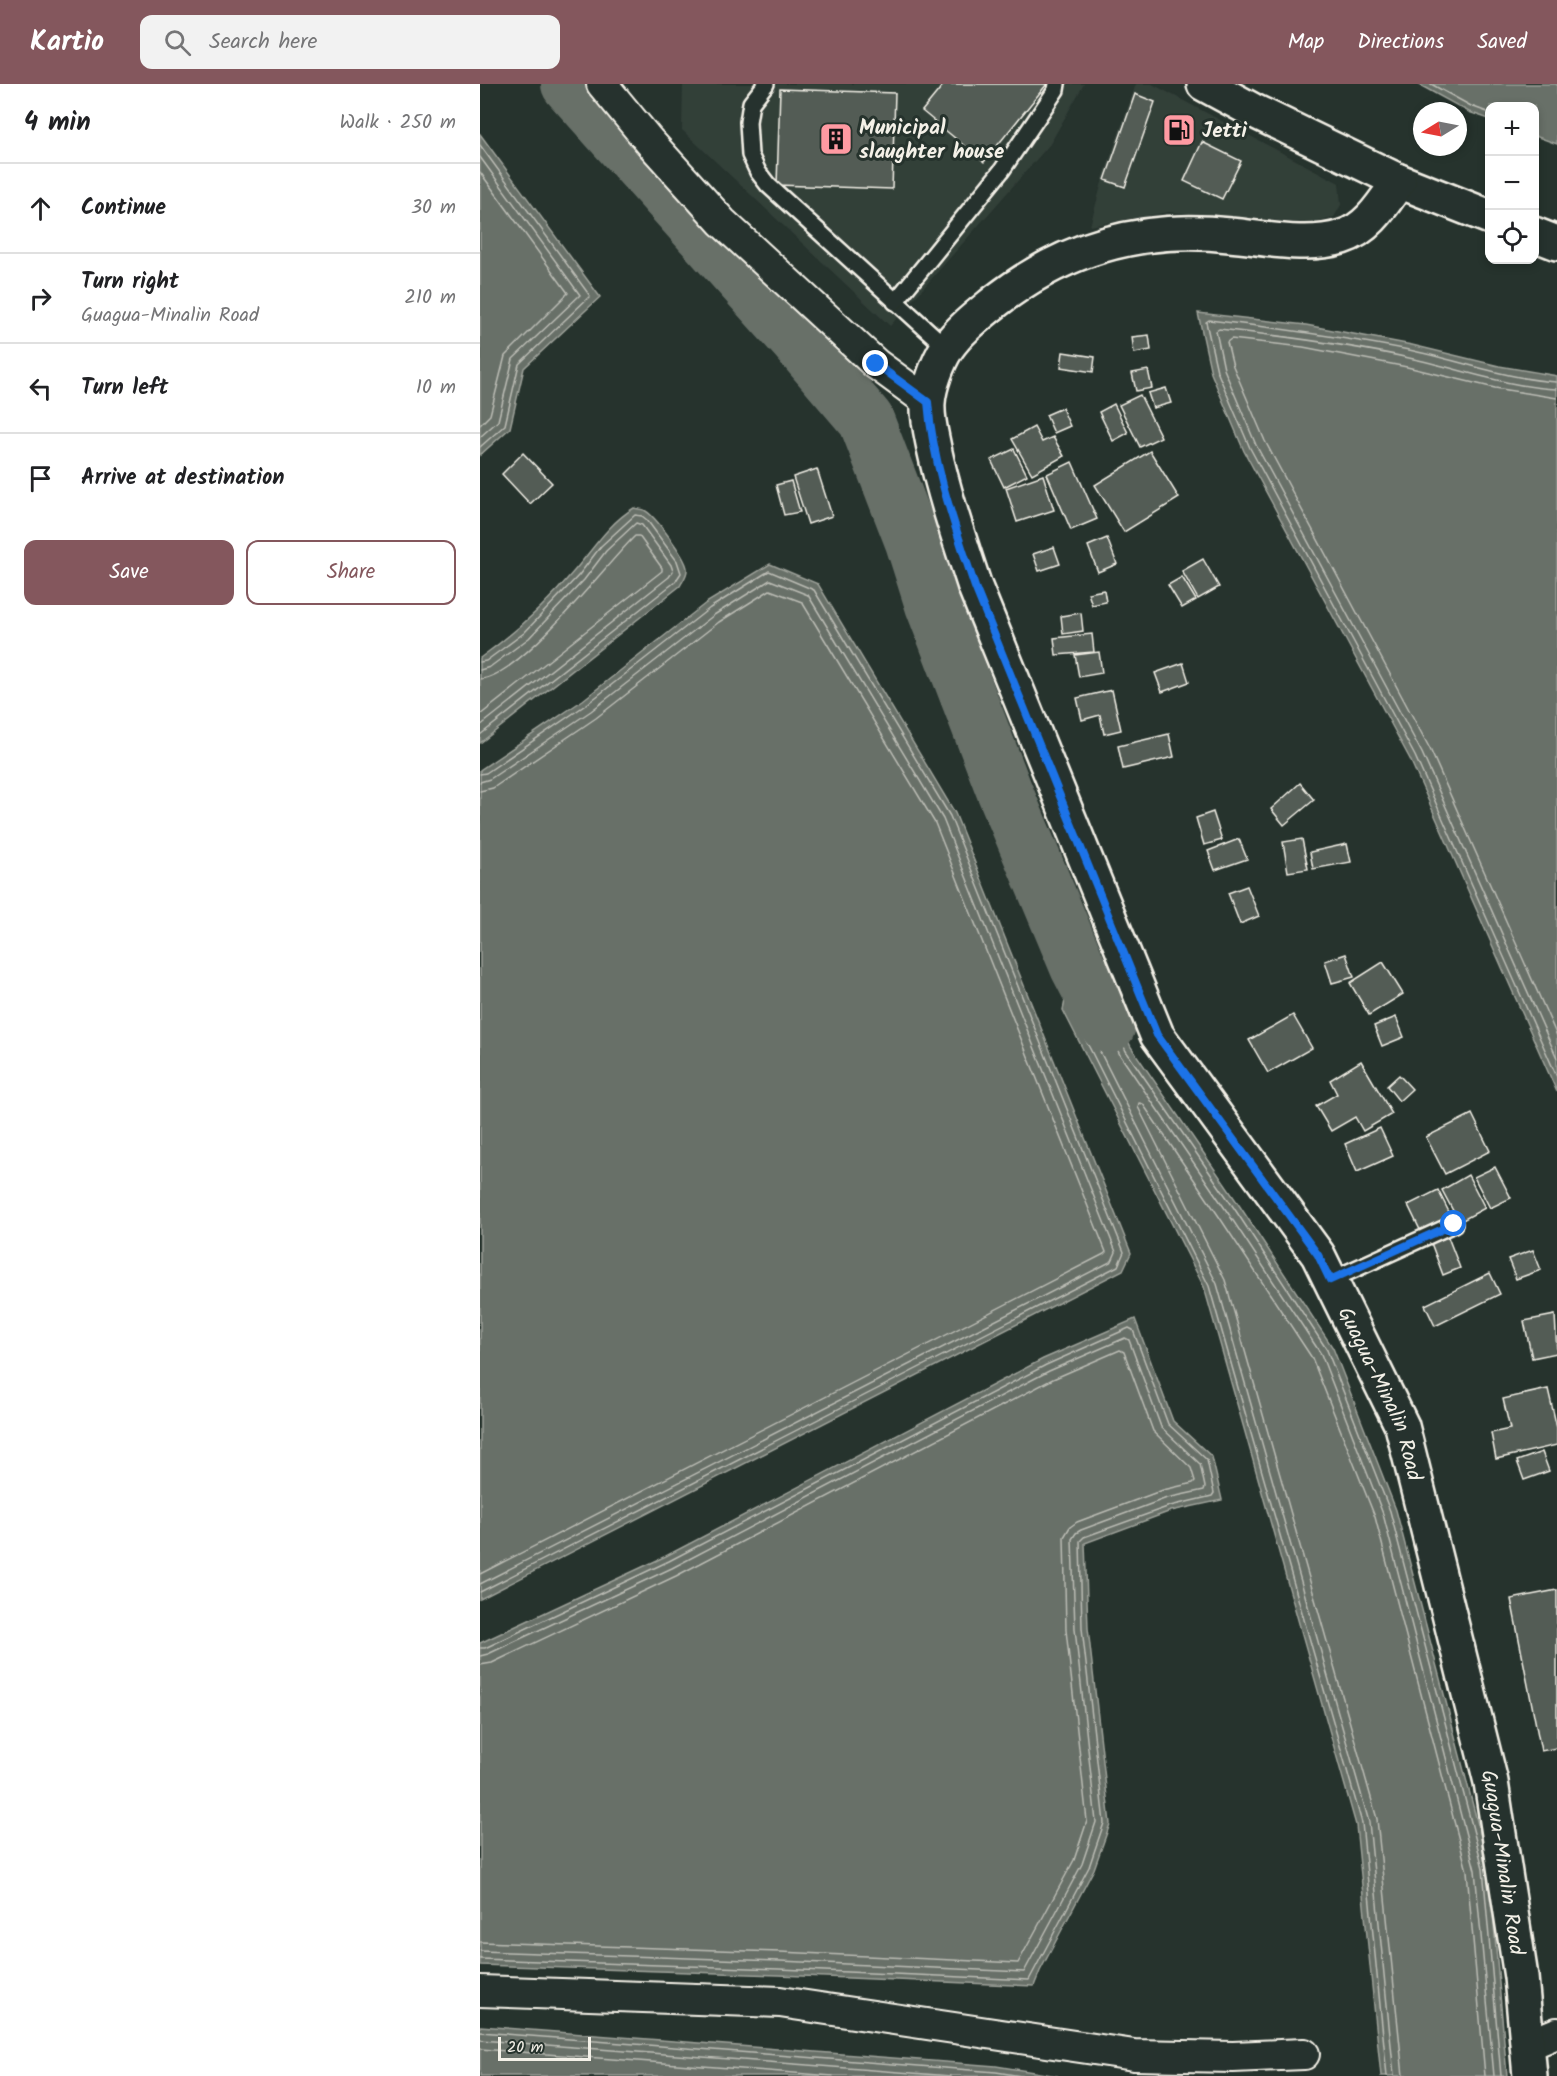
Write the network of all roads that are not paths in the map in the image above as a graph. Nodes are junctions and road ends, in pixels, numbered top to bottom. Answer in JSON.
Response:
{"nodes":[{"id":1,"x":602,"y":84,"type":"edge"},
{"id":2,"x":766,"y":84,"type":"edge"},
{"id":3,"x":1057,"y":84,"type":"edge"},
{"id":4,"x":1204,"y":84,"type":"edge"},
{"id":5,"x":1399,"y":181,"type":"junction"},
{"id":6,"x":1485,"y":215,"type":"edge"},
{"id":7,"x":1539,"y":236,"type":"edge"},
{"id":8,"x":1557,"y":243,"type":"edge"},
{"id":9,"x":895,"y":302,"type":"junction"},
{"id":10,"x":947,"y":348,"type":"junction"},
{"id":11,"x":928,"y":402,"type":"junction"},
{"id":12,"x":1454,"y":1224,"type":"dead end"},
{"id":13,"x":1330,"y":1280,"type":"junction"},
{"id":14,"x":480,"y":1991,"type":"edge"},
{"id":15,"x":1538,"y":2051,"type":"edge"},
{"id":16,"x":1304,"y":2054,"type":"dead end"}],
"edges":[{"from":1,"to":11,"type":"street"},
{"from":2,"to":9,"type":"lane"},
{"from":3,"to":9,"type":"lane"},
{"from":4,"to":5,"type":"main road"},
{"from":5,"to":6,"type":"main road"},
{"from":5,"to":10,"type":"main road","name":"Guagua-Minalin Road"},
{"from":7,"to":8,"type":"main road"},
{"from":9,"to":10,"type":"lane"},
{"from":10,"to":11,"type":"main road","name":"Guagua-Minalin Road"},
{"from":11,"to":13,"type":"main road","name":"Guagua-Minalin Road"},
{"from":12,"to":13,"type":"lane"},
{"from":13,"to":15,"type":"main road","name":"Guagua-Minalin Road"},
{"from":14,"to":16,"type":"street"}]}
